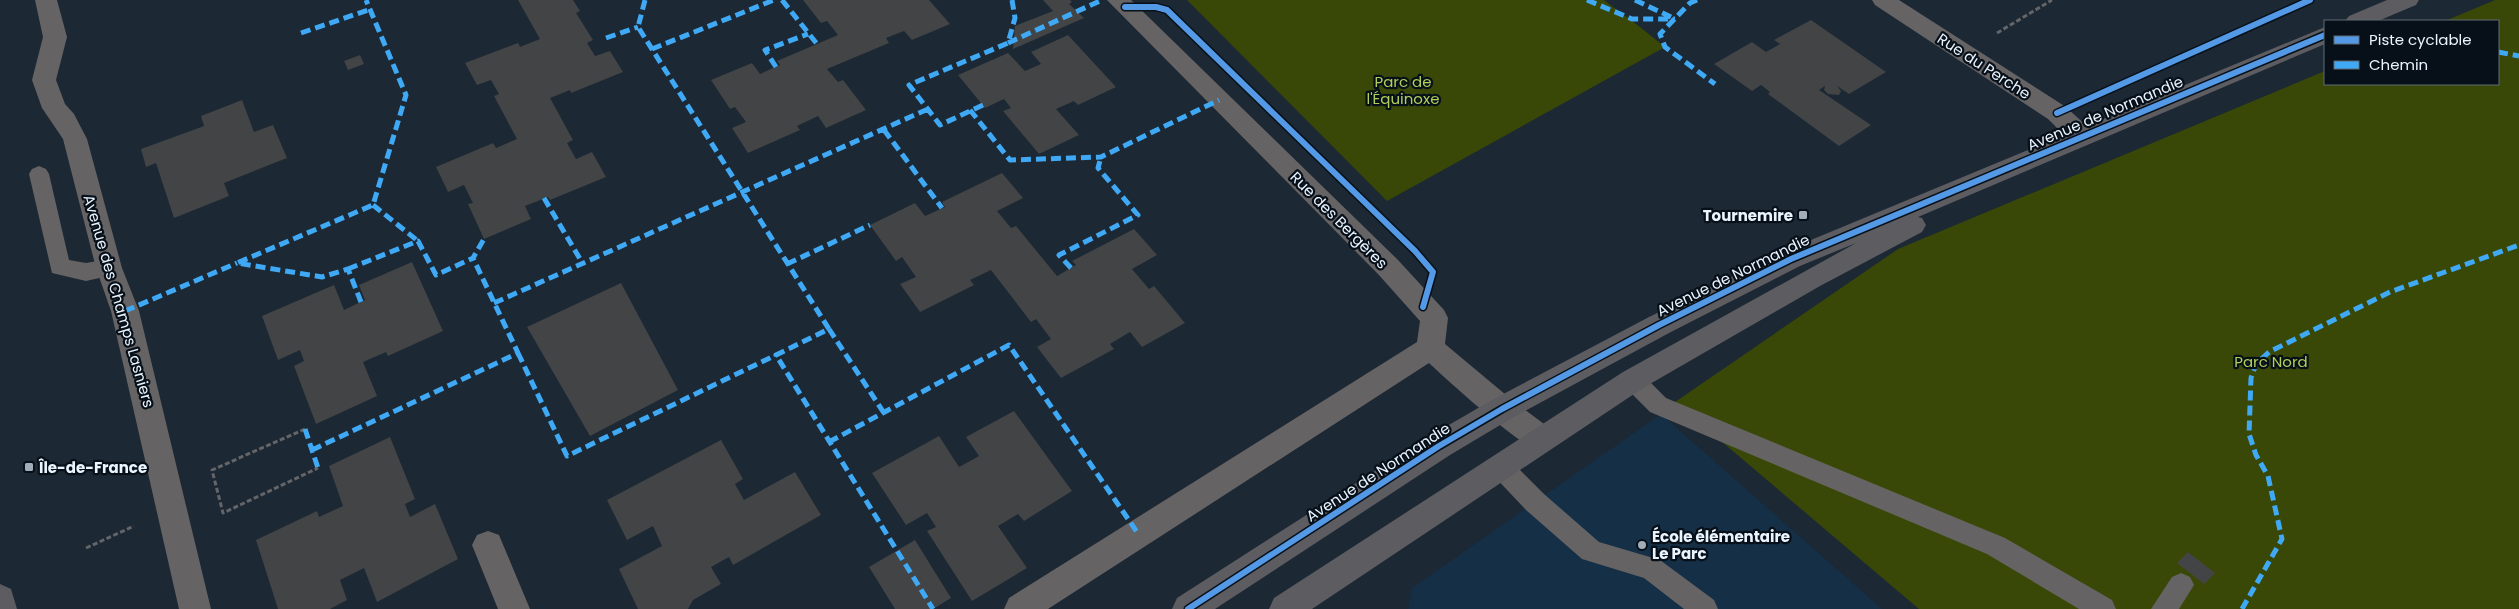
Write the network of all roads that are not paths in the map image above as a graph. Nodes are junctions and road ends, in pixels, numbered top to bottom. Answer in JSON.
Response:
{"nodes":[{"id":1,"x":46,"y":0,"type":"edge"},
{"id":2,"x":1118,"y":0,"type":"edge"},
{"id":3,"x":1883,"y":0,"type":"edge"},
{"id":4,"x":2408,"y":0,"type":"edge"},
{"id":5,"x":2359,"y":20,"type":"edge"},
{"id":6,"x":2324,"y":35,"type":"edge"},
{"id":7,"x":2082,"y":136,"type":"junction"},
{"id":8,"x":39,"y":174,"type":"dead end"},
{"id":9,"x":109,"y":268,"type":"junction"},
{"id":10,"x":1430,"y":348,"type":"junction"},
{"id":11,"x":1633,"y":380,"type":"junction"},
{"id":12,"x":1502,"y":409,"type":"junction"},
{"id":13,"x":1542,"y":439,"type":"junction"},
{"id":14,"x":1501,"y":468,"type":"junction"},
{"id":15,"x":488,"y":545,"type":"dead end"},
{"id":16,"x":2181,"y":585,"type":"dead end"},
{"id":17,"x":0,"y":599,"type":"edge"},
{"id":18,"x":2,"y":609,"type":"edge"},
{"id":19,"x":195,"y":609,"type":"edge"},
{"id":20,"x":514,"y":609,"type":"edge"},
{"id":21,"x":1020,"y":609,"type":"edge"},
{"id":22,"x":1188,"y":609,"type":"edge"},
{"id":23,"x":1285,"y":609,"type":"edge"},
{"id":24,"x":1705,"y":609,"type":"edge"},
{"id":25,"x":2103,"y":609,"type":"edge"},
{"id":26,"x":2164,"y":609,"type":"edge"}],
"edges":[{"from":1,"to":9,"type":"street","name":"Avenue des Champs Lasniers"},
{"from":2,"to":10,"type":"street","name":"Rue des Bergères"},
{"from":3,"to":7,"type":"street","name":"Rue du Perche"},
{"from":4,"to":5,"type":"street"},
{"from":6,"to":7,"type":"street","name":"Avenue de Normandie"},
{"from":7,"to":11,"type":"street","name":"Avenue de Normandie"},
{"from":7,"to":12,"type":"street","name":"Avenue de Normandie"},
{"from":8,"to":9,"type":"lane"},
{"from":9,"to":19,"type":"street","name":"Avenue des Champs Lasniers"},
{"from":10,"to":12,"type":"street"},
{"from":10,"to":21,"type":"street"},
{"from":11,"to":13,"type":"street","name":"Avenue de Normandie"},
{"from":11,"to":25,"type":"lane"},
{"from":12,"to":13,"type":"street"},
{"from":12,"to":22,"type":"street","name":"Avenue de Normandie"},
{"from":13,"to":14,"type":"street","name":"Avenue de Normandie"},
{"from":14,"to":23,"type":"street","name":"Avenue de Normandie"},
{"from":14,"to":24,"type":"lane"},
{"from":15,"to":20,"type":"street"},
{"from":16,"to":26,"type":"lane"},
{"from":17,"to":18,"type":"street"}]}
